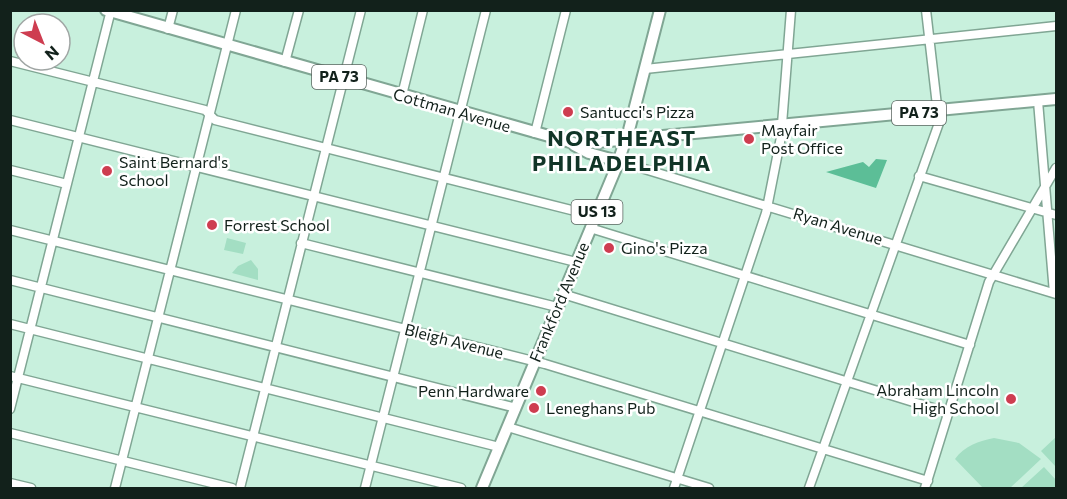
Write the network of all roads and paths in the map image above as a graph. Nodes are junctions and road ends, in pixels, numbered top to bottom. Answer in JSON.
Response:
{"nodes":[{"id":1,"x":173,"y":10,"type":"edge"},
{"id":2,"x":236,"y":10,"type":"edge"},
{"id":3,"x":299,"y":10,"type":"edge"},
{"id":4,"x":361,"y":10,"type":"edge"},
{"id":5,"x":423,"y":10,"type":"edge"},
{"id":6,"x":486,"y":10,"type":"edge"},
{"id":7,"x":566,"y":10,"type":"edge"},
{"id":8,"x":660,"y":10,"type":"edge"},
{"id":9,"x":791,"y":10,"type":"edge"},
{"id":10,"x":926,"y":10,"type":"edge"},
{"id":11,"x":109,"y":11,"type":"edge"},
{"id":12,"x":1056,"y":26,"type":"edge"},
{"id":13,"x":168,"y":28,"type":"junction"},
{"id":14,"x":929,"y":39,"type":"junction"},
{"id":15,"x":228,"y":46,"type":"junction"},
{"id":16,"x":787,"y":54,"type":"junction"},
{"id":17,"x":10,"y":61,"type":"edge"},
{"id":18,"x":285,"y":62,"type":"junction"},
{"id":19,"x":645,"y":69,"type":"junction"},
{"id":20,"x":344,"y":79,"type":"junction"},
{"id":21,"x":93,"y":82,"type":"junction"},
{"id":22,"x":402,"y":95,"type":"junction"},
{"id":23,"x":1056,"y":99,"type":"edge"},
{"id":24,"x":1038,"y":101,"type":"junction"},
{"id":25,"x":938,"y":111,"type":"junction"},
{"id":26,"x":460,"y":112,"type":"junction"},
{"id":27,"x":209,"y":114,"type":"junction"},
{"id":28,"x":10,"y":120,"type":"edge"},
{"id":29,"x":782,"y":126,"type":"junction"},
{"id":30,"x":535,"y":133,"type":"junction"},
{"id":31,"x":80,"y":137,"type":"junction"},
{"id":32,"x":625,"y":141,"type":"junction"},
{"id":33,"x":571,"y":143,"type":"junction"},
{"id":34,"x":326,"y":148,"type":"junction"},
{"id":35,"x":618,"y":161,"type":"junction"},
{"id":36,"x":197,"y":167,"type":"junction"},
{"id":37,"x":1056,"y":168,"type":"edge"},
{"id":38,"x":10,"y":170,"type":"edge"},
{"id":39,"x":919,"y":176,"type":"junction"},
{"id":40,"x":444,"y":178,"type":"junction"},
{"id":41,"x":67,"y":184,"type":"junction"},
{"id":42,"x":1045,"y":186,"type":"junction"},
{"id":43,"x":314,"y":195,"type":"junction"},
{"id":44,"x":767,"y":205,"type":"junction"},
{"id":45,"x":1031,"y":210,"type":"junction"},
{"id":46,"x":1047,"y":212,"type":"junction"},
{"id":47,"x":1056,"y":215,"type":"edge"},
{"id":48,"x":595,"y":216,"type":"junction"},
{"id":49,"x":432,"y":225,"type":"junction"},
{"id":50,"x":590,"y":228,"type":"junction"},
{"id":51,"x":10,"y":230,"type":"edge"},
{"id":52,"x":53,"y":240,"type":"junction"},
{"id":53,"x":302,"y":243,"type":"junction"},
{"id":54,"x":896,"y":244,"type":"junction"},
{"id":55,"x":576,"y":262,"type":"junction"},
{"id":56,"x":170,"y":270,"type":"junction"},
{"id":57,"x":420,"y":273,"type":"junction"},
{"id":58,"x":994,"y":274,"type":"junction"},
{"id":59,"x":745,"y":276,"type":"junction"},
{"id":60,"x":10,"y":280,"type":"edge"},
{"id":61,"x":41,"y":288,"type":"junction"},
{"id":62,"x":1055,"y":293,"type":"edge"},
{"id":63,"x":563,"y":294,"type":"junction"},
{"id":64,"x":288,"y":299,"type":"junction"},
{"id":65,"x":557,"y":307,"type":"junction"},
{"id":66,"x":871,"y":314,"type":"junction"},
{"id":67,"x":158,"y":317,"type":"junction"},
{"id":68,"x":10,"y":324,"type":"edge"},
{"id":69,"x":30,"y":329,"type":"junction"},
{"id":70,"x":405,"y":329,"type":"junction"},
{"id":71,"x":722,"y":343,"type":"junction"},
{"id":72,"x":970,"y":345,"type":"junction"},
{"id":73,"x":276,"y":347,"type":"junction"},
{"id":74,"x":148,"y":359,"type":"junction"},
{"id":75,"x":535,"y":361,"type":"junction"},
{"id":76,"x":393,"y":376,"type":"junction"},
{"id":77,"x":14,"y":377,"type":"edge"},
{"id":78,"x":847,"y":382,"type":"junction"},
{"id":79,"x":265,"y":388,"type":"junction"},
{"id":80,"x":136,"y":407,"type":"junction"},
{"id":81,"x":516,"y":408,"type":"junction"},
{"id":82,"x":10,"y":409,"type":"edge"},
{"id":83,"x":700,"y":411,"type":"junction"},
{"id":84,"x":949,"y":413,"type":"junction"},
{"id":85,"x":382,"y":418,"type":"junction"},
{"id":86,"x":508,"y":427,"type":"junction"},
{"id":87,"x":10,"y":433,"type":"edge"},
{"id":88,"x":253,"y":436,"type":"junction"},
{"id":89,"x":499,"y":447,"type":"junction"},
{"id":90,"x":823,"y":449,"type":"junction"},
{"id":91,"x":122,"y":461,"type":"junction"},
{"id":92,"x":370,"y":466,"type":"junction"},
{"id":93,"x":678,"y":479,"type":"junction"},
{"id":94,"x":10,"y":483,"type":"edge"},
{"id":95,"x":927,"y":485,"type":"edge"},
{"id":96,"x":31,"y":489,"type":"edge"},
{"id":97,"x":115,"y":489,"type":"edge"},
{"id":98,"x":232,"y":489,"type":"edge"},
{"id":99,"x":240,"y":489,"type":"edge"},
{"id":100,"x":365,"y":489,"type":"edge"},
{"id":101,"x":461,"y":489,"type":"edge"},
{"id":102,"x":482,"y":489,"type":"edge"},
{"id":103,"x":675,"y":489,"type":"edge"},
{"id":104,"x":709,"y":489,"type":"edge"},
{"id":105,"x":809,"y":489,"type":"edge"}],
"edges":[{"from":1,"to":13,"type":"street"},
{"from":2,"to":15,"type":"street"},
{"from":3,"to":18,"type":"street"},
{"from":4,"to":20,"type":"street"},
{"from":5,"to":22,"type":"street"},
{"from":6,"to":26,"type":"street"},
{"from":7,"to":30,"type":"street"},
{"from":8,"to":19,"type":"main road","name":"Frankford Avenue","number":"US 13"},
{"from":9,"to":16,"type":"street"},
{"from":10,"to":14,"type":"street"},
{"from":11,"to":13,"type":"main road","name":"Cottman Avenue","number":"PA 73"},
{"from":11,"to":21,"type":"street"},
{"from":12,"to":14,"type":"street"},
{"from":13,"to":15,"type":"main road","name":"Cottman Avenue","number":"PA 73"},
{"from":14,"to":16,"type":"street"},
{"from":14,"to":25,"type":"street"},
{"from":15,"to":18,"type":"main road","name":"Cottman Avenue","number":"PA 73"},
{"from":15,"to":27,"type":"street"},
{"from":16,"to":19,"type":"street"},
{"from":16,"to":29,"type":"street"},
{"from":17,"to":21,"type":"street"},
{"from":18,"to":20,"type":"main road","name":"Cottman Avenue","number":"PA 73"},
{"from":19,"to":32,"type":"main road","name":"Frankford Avenue","number":"US 13"},
{"from":20,"to":22,"type":"main road","name":"Cottman Avenue","number":"PA 73"},
{"from":20,"to":34,"type":"street"},
{"from":21,"to":27,"type":"street"},
{"from":21,"to":31,"type":"street"},
{"from":22,"to":26,"type":"main road","name":"Cottman Avenue","number":"PA 73"},
{"from":23,"to":24,"type":"main road","name":"Cottman Avenue","number":"PA 73"},
{"from":24,"to":25,"type":"main road","name":"Cottman Avenue","number":"PA 73"},
{"from":24,"to":42,"type":"street"},
{"from":25,"to":29,"type":"main road","name":"Cottman Avenue","number":"PA 73"},
{"from":25,"to":39,"type":"street"},
{"from":26,"to":30,"type":"main road","name":"Cottman Avenue","number":"PA 73"},
{"from":26,"to":40,"type":"street"},
{"from":27,"to":34,"type":"street"},
{"from":27,"to":36,"type":"street"},
{"from":28,"to":31,"type":"street"},
{"from":29,"to":32,"type":"main road","name":"Cottman Avenue","number":"PA 73"},
{"from":29,"to":44,"type":"street"},
{"from":30,"to":33,"type":"main road","name":"Cottman Avenue","number":"PA 73"},
{"from":31,"to":36,"type":"street"},
{"from":31,"to":41,"type":"street"},
{"from":32,"to":33,"type":"main road","name":"Cottman Avenue","number":"PA 73"},
{"from":32,"to":35,"type":"main road","name":"Frankford Avenue","number":"US 13"},
{"from":33,"to":35,"type":"main road"},
{"from":34,"to":40,"type":"street"},
{"from":34,"to":43,"type":"street"},
{"from":35,"to":44,"type":"street","name":"Ryan Avenue"},
{"from":35,"to":48,"type":"main road","name":"Frankford Avenue","number":"US 13"},
{"from":36,"to":43,"type":"street"},
{"from":36,"to":56,"type":"street"},
{"from":37,"to":42,"type":"street"},
{"from":38,"to":41,"type":"street"},
{"from":39,"to":45,"type":"street"},
{"from":39,"to":54,"type":"street"},
{"from":40,"to":48,"type":"street"},
{"from":40,"to":49,"type":"street"},
{"from":41,"to":52,"type":"street"},
{"from":42,"to":45,"type":"street"},
{"from":42,"to":46,"type":"street"},
{"from":43,"to":49,"type":"street"},
{"from":43,"to":53,"type":"street"},
{"from":44,"to":54,"type":"street","name":"Ryan Avenue"},
{"from":44,"to":59,"type":"street"},
{"from":45,"to":46,"type":"street"},
{"from":45,"to":58,"type":"street"},
{"from":46,"to":47,"type":"street"},
{"from":46,"to":62,"type":"street"},
{"from":48,"to":50,"type":"main road","name":"Frankford Avenue","number":"US 13"},
{"from":49,"to":55,"type":"street"},
{"from":49,"to":57,"type":"street"},
{"from":50,"to":55,"type":"main road","name":"Frankford Avenue","number":"US 13"},
{"from":50,"to":59,"type":"street"},
{"from":51,"to":52,"type":"street","name":"Bleigh Avenue"},
{"from":52,"to":56,"type":"street","name":"Bleigh Avenue"},
{"from":52,"to":61,"type":"street"},
{"from":53,"to":57,"type":"street"},
{"from":53,"to":64,"type":"street"},
{"from":54,"to":58,"type":"street","name":"Ryan Avenue"},
{"from":54,"to":66,"type":"street"},
{"from":55,"to":63,"type":"main road","name":"Frankford Avenue","number":"US 13"},
{"from":56,"to":64,"type":"street","name":"Bleigh Avenue"},
{"from":56,"to":67,"type":"street"},
{"from":57,"to":65,"type":"street"},
{"from":57,"to":70,"type":"street"},
{"from":58,"to":62,"type":"street","name":"Ryan Avenue"},
{"from":58,"to":72,"type":"street"},
{"from":59,"to":66,"type":"street"},
{"from":59,"to":71,"type":"street"},
{"from":60,"to":61,"type":"street"},
{"from":61,"to":67,"type":"street"},
{"from":61,"to":69,"type":"street"},
{"from":63,"to":65,"type":"main road","name":"Frankford Avenue","number":"US 13"},
{"from":63,"to":71,"type":"street"},
{"from":64,"to":70,"type":"street","name":"Bleigh Avenue"},
{"from":64,"to":73,"type":"street"},
{"from":65,"to":75,"type":"main road","name":"Frankford Avenue","number":"US 13"},
{"from":66,"to":72,"type":"street"},
{"from":66,"to":78,"type":"street"},
{"from":67,"to":73,"type":"street"},
{"from":67,"to":74,"type":"street"},
{"from":68,"to":69,"type":"street"},
{"from":69,"to":74,"type":"street"},
{"from":69,"to":77,"type":"street"},
{"from":70,"to":75,"type":"street","name":"Bleigh Avenue"},
{"from":70,"to":76,"type":"street"},
{"from":71,"to":78,"type":"street"},
{"from":71,"to":83,"type":"street"},
{"from":72,"to":84,"type":"street"},
{"from":73,"to":76,"type":"street"},
{"from":73,"to":79,"type":"street"},
{"from":74,"to":79,"type":"street"},
{"from":74,"to":80,"type":"street"},
{"from":75,"to":81,"type":"main road","name":"Frankford Avenue","number":"US 13"},
{"from":75,"to":83,"type":"street","name":"Bleigh Avenue"},
{"from":76,"to":81,"type":"street"},
{"from":76,"to":85,"type":"street"},
{"from":77,"to":80,"type":"street"},
{"from":77,"to":82,"type":"street"},
{"from":78,"to":84,"type":"street"},
{"from":78,"to":90,"type":"street"},
{"from":79,"to":85,"type":"street"},
{"from":79,"to":88,"type":"street"},
{"from":80,"to":88,"type":"street"},
{"from":80,"to":91,"type":"street"},
{"from":81,"to":86,"type":"main road","name":"Frankford Avenue","number":"US 13"},
{"from":83,"to":90,"type":"street","name":"Bleigh Avenue"},
{"from":83,"to":93,"type":"street"},
{"from":84,"to":95,"type":"street"},
{"from":85,"to":89,"type":"street"},
{"from":85,"to":92,"type":"street"},
{"from":86,"to":89,"type":"main road","name":"Frankford Avenue","number":"US 13"},
{"from":86,"to":93,"type":"street"},
{"from":87,"to":91,"type":"street"},
{"from":88,"to":92,"type":"street"},
{"from":88,"to":99,"type":"street"},
{"from":89,"to":102,"type":"main road","name":"Frankford Avenue","number":"US 13"},
{"from":90,"to":95,"type":"street","name":"Bleigh Avenue"},
{"from":90,"to":105,"type":"street"},
{"from":91,"to":97,"type":"street"},
{"from":91,"to":98,"type":"street"},
{"from":92,"to":100,"type":"street"},
{"from":92,"to":101,"type":"street"},
{"from":93,"to":103,"type":"street"},
{"from":93,"to":104,"type":"street"},
{"from":94,"to":96,"type":"street"}]}
